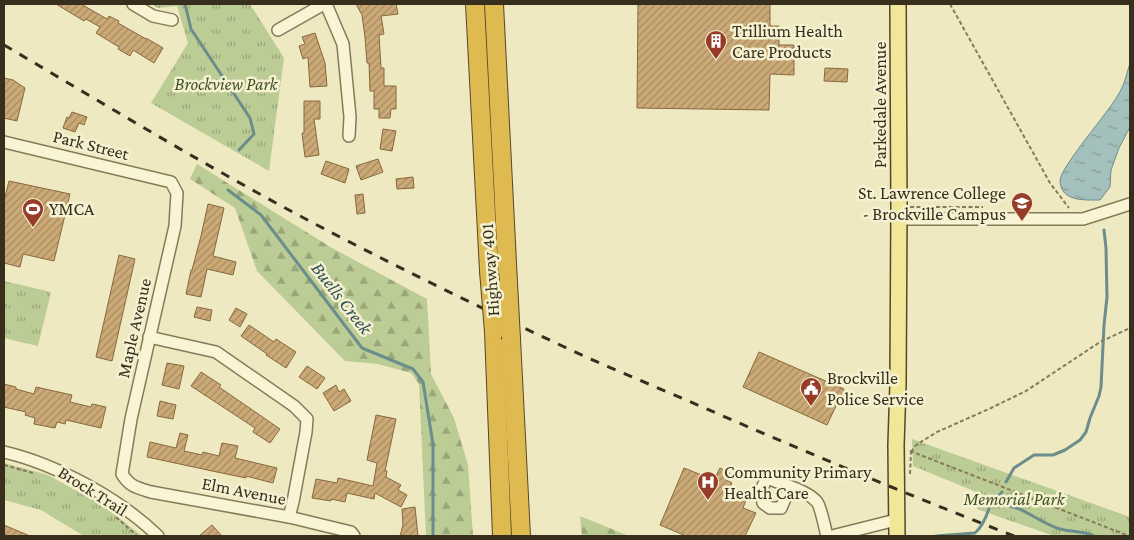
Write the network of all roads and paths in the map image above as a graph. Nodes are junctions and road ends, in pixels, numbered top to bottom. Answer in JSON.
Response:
{"nodes":[{"id":1,"x":133,"y":4,"type":"edge"},
{"id":2,"x":325,"y":4,"type":"edge"},
{"id":3,"x":475,"y":4,"type":"edge"},
{"id":4,"x":494,"y":4,"type":"edge"},
{"id":5,"x":898,"y":4,"type":"edge"},
{"id":6,"x":950,"y":4,"type":"edge"},
{"id":7,"x":172,"y":20,"type":"dead end"},
{"id":8,"x":278,"y":30,"type":"dead end"},
{"id":9,"x":349,"y":136,"type":"dead end"},
{"id":10,"x":4,"y":142,"type":"edge"},
{"id":11,"x":171,"y":182,"type":"joint"},
{"id":12,"x":1128,"y":206,"type":"edge"},
{"id":13,"x":986,"y":207,"type":"dead end"},
{"id":14,"x":1064,"y":208,"type":"dead end"},
{"id":15,"x":899,"y":213,"type":"junction"},
{"id":16,"x":1130,"y":328,"type":"edge"},
{"id":17,"x":150,"y":337,"type":"junction"},
{"id":18,"x":4,"y":452,"type":"edge"},
{"id":19,"x":4,"y":465,"type":"edge"},
{"id":20,"x":36,"y":474,"type":"dead end"},
{"id":21,"x":127,"y":480,"type":"joint"},
{"id":22,"x":790,"y":487,"type":"dead end"},
{"id":23,"x":112,"y":513,"type":"dead end"},
{"id":24,"x":289,"y":517,"type":"junction"},
{"id":25,"x":896,"y":520,"type":"junction"},
{"id":26,"x":138,"y":536,"type":"edge"},
{"id":27,"x":158,"y":536,"type":"edge"},
{"id":28,"x":354,"y":536,"type":"edge"},
{"id":29,"x":502,"y":536,"type":"edge"},
{"id":30,"x":521,"y":536,"type":"edge"},
{"id":31,"x":827,"y":536,"type":"edge"},
{"id":32,"x":832,"y":536,"type":"edge"},
{"id":33,"x":896,"y":536,"type":"edge"},
{"id":34,"x":1129,"y":536,"type":"edge"}],
"edges":[{"from":1,"to":7,"type":"street"},
{"from":2,"to":8,"type":"street"},
{"from":2,"to":9,"type":"street"},
{"from":3,"to":29,"type":"highway","name":"Highway 401","bridge":true},
{"from":4,"to":30,"type":"highway","name":"Highway 401","bridge":true},
{"from":5,"to":15,"type":"main road","name":"Parkedale Avenue"},
{"from":6,"to":14,"type":"path"},
{"from":10,"to":11,"type":"street","name":"Park Street"},
{"from":11,"to":17,"type":"street","name":"Maple Avenue"},
{"from":12,"to":15,"type":"street"},
{"from":13,"to":15,"type":"path"},
{"from":15,"to":25,"type":"main road","name":"Parkedale Avenue"},
{"from":16,"to":34,"type":"path"},
{"from":17,"to":21,"type":"street","name":"Maple Avenue"},
{"from":17,"to":24,"type":"street"},
{"from":18,"to":27,"type":"street"},
{"from":19,"to":20,"type":"path","name":"Brock Trail"},
{"from":21,"to":24,"type":"street","name":"Elm Avenue"},
{"from":22,"to":31,"type":"street"},
{"from":23,"to":26,"type":"path","name":"Brock Trail"},
{"from":24,"to":28,"type":"street","name":"Elm Avenue"},
{"from":25,"to":32,"type":"street"},
{"from":25,"to":33,"type":"main road","name":"Parkedale Avenue"}]}
